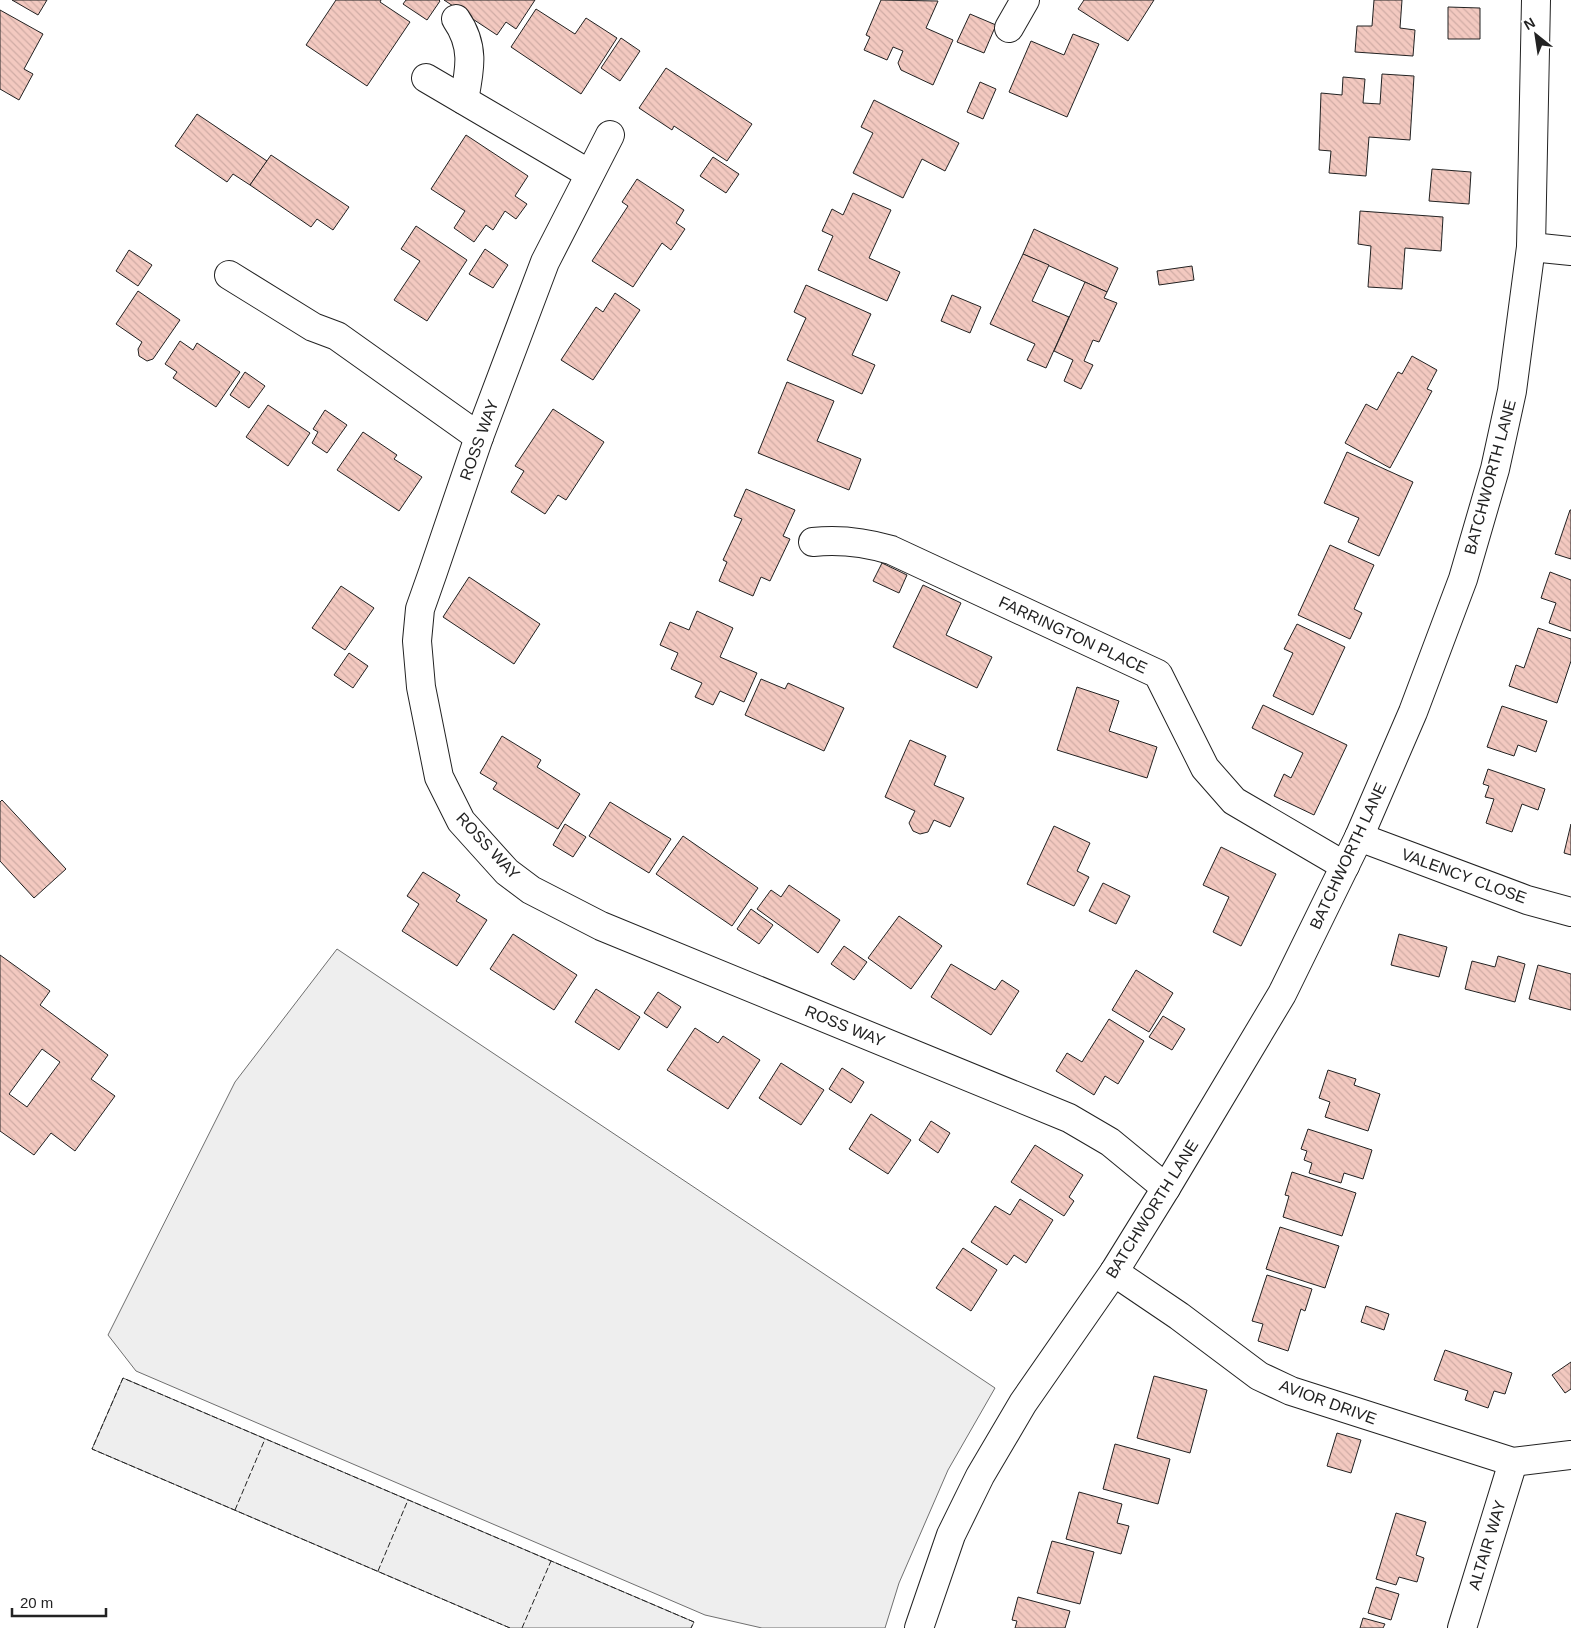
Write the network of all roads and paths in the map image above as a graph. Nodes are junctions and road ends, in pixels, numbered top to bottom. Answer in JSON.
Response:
{"nodes":[{"id":1,"x":1025,"y":0,"type":"edge"},
{"id":2,"x":1536,"y":0,"type":"edge"},
{"id":3,"x":456,"y":19,"type":"dead end"},
{"id":4,"x":1009,"y":28,"type":"dead end"},
{"id":5,"x":426,"y":78,"type":"dead end"},
{"id":6,"x":464,"y":100,"type":"junction"},
{"id":7,"x":610,"y":135,"type":"dead end"},
{"id":8,"x":588,"y":174,"type":"junction"},
{"id":9,"x":1531,"y":247,"type":"junction"},
{"id":10,"x":1571,"y":251,"type":"edge"},
{"id":11,"x":229,"y":275,"type":"dead end"},
{"id":12,"x":479,"y":437,"type":"junction"},
{"id":13,"x":812,"y":542,"type":"dead end"},
{"id":14,"x":1359,"y":837,"type":"junction"},
{"id":15,"x":1345,"y":866,"type":"junction"},
{"id":16,"x":1571,"y":912,"type":"edge"},
{"id":17,"x":1166,"y":1188,"type":"junction"},
{"id":18,"x":1114,"y":1272,"type":"junction"},
{"id":19,"x":1571,"y":1455,"type":"edge"},
{"id":20,"x":1512,"y":1462,"type":"junction"},
{"id":21,"x":919,"y":1628,"type":"edge"},
{"id":22,"x":1462,"y":1628,"type":"edge"}],
"edges":[{"from":1,"to":4,"type":"street"},
{"from":2,"to":9,"type":"street","name":"BATCHWORTH LANE"},
{"from":3,"to":6,"type":"street"},
{"from":5,"to":6,"type":"street"},
{"from":6,"to":8,"type":"street"},
{"from":7,"to":8,"type":"street","name":"ROSS WAY"},
{"from":8,"to":12,"type":"street","name":"ROSS WAY"},
{"from":9,"to":10,"type":"street"},
{"from":9,"to":14,"type":"street","name":"BATCHWORTH LANE"},
{"from":11,"to":12,"type":"street"},
{"from":12,"to":17,"type":"street","name":"ROSS WAY"},
{"from":13,"to":15,"type":"street","name":"FARRINGTON PLACE"},
{"from":14,"to":15,"type":"street","name":"BATCHWORTH LANE"},
{"from":14,"to":16,"type":"street","name":"VALENCY CLOSE"},
{"from":15,"to":17,"type":"street","name":"BATCHWORTH LANE"},
{"from":17,"to":18,"type":"street","name":"BATCHWORTH LANE"},
{"from":18,"to":20,"type":"street","name":"AVIOR DRIVE"},
{"from":18,"to":21,"type":"street","name":"BATCHWORTH LANE"},
{"from":19,"to":20,"type":"street","name":"AVIOR DRIVE"},
{"from":20,"to":22,"type":"street","name":"ALTAIR WAY"}]}
